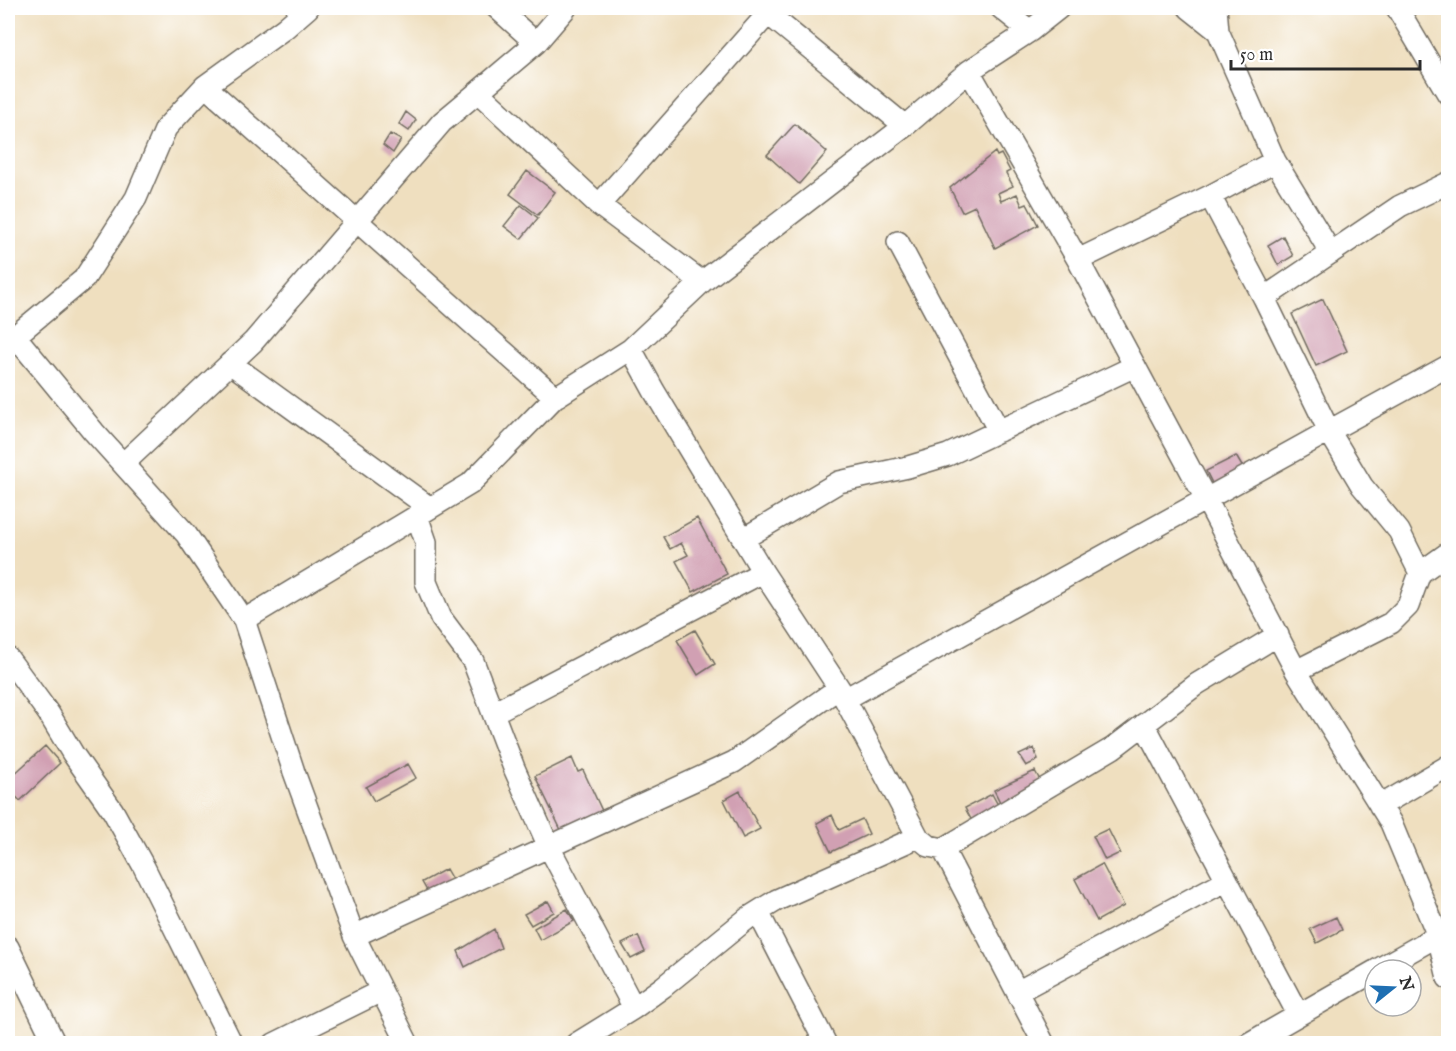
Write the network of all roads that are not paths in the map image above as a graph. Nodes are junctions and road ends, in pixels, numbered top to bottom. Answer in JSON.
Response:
{"nodes":[{"id":1,"x":308,"y":8,"type":"edge"},
{"id":2,"x":497,"y":8,"type":"edge"},
{"id":3,"x":566,"y":8,"type":"edge"},
{"id":4,"x":1001,"y":8,"type":"edge"},
{"id":5,"x":1059,"y":8,"type":"edge"},
{"id":6,"x":1189,"y":8,"type":"edge"},
{"id":7,"x":1216,"y":8,"type":"edge"},
{"id":8,"x":1397,"y":8,"type":"edge"},
{"id":9,"x":767,"y":10,"type":"edge"},
{"id":10,"x":1030,"y":31,"type":"junction"},
{"id":11,"x":1218,"y":31,"type":"junction"},
{"id":12,"x":536,"y":43,"type":"junction"},
{"id":13,"x":969,"y":70,"type":"junction"},
{"id":14,"x":205,"y":86,"type":"junction"},
{"id":15,"x":478,"y":92,"type":"junction"},
{"id":16,"x":1449,"y":94,"type":"edge"},
{"id":17,"x":905,"y":126,"type":"junction"},
{"id":18,"x":1275,"y":161,"type":"junction"},
{"id":19,"x":1449,"y":183,"type":"edge"},
{"id":20,"x":1210,"y":196,"type":"junction"},
{"id":21,"x":599,"y":205,"type":"junction"},
{"id":22,"x":357,"y":221,"type":"junction"},
{"id":23,"x":898,"y":242,"type":"dead end"},
{"id":24,"x":1331,"y":253,"type":"junction"},
{"id":25,"x":1078,"y":260,"type":"junction"},
{"id":26,"x":702,"y":282,"type":"junction"},
{"id":27,"x":1264,"y":298,"type":"junction"},
{"id":28,"x":11,"y":339,"type":"edge"},
{"id":29,"x":632,"y":349,"type":"junction"},
{"id":30,"x":230,"y":363,"type":"junction"},
{"id":31,"x":1135,"y":366,"type":"junction"},
{"id":32,"x":1449,"y":366,"type":"edge"},
{"id":33,"x":555,"y":397,"type":"junction"},
{"id":34,"x":999,"y":430,"type":"junction"},
{"id":35,"x":1329,"y":430,"type":"junction"},
{"id":36,"x":123,"y":464,"type":"junction"},
{"id":37,"x":1206,"y":500,"type":"junction"},
{"id":38,"x":424,"y":512,"type":"junction"},
{"id":39,"x":743,"y":539,"type":"junction"},
{"id":40,"x":1449,"y":553,"type":"edge"},
{"id":41,"x":763,"y":572,"type":"junction"},
{"id":42,"x":1420,"y":573,"type":"junction"},
{"id":43,"x":244,"y":620,"type":"junction"},
{"id":44,"x":1278,"y":635,"type":"junction"},
{"id":45,"x":8,"y":658,"type":"edge"},
{"id":46,"x":1296,"y":672,"type":"junction"},
{"id":47,"x":842,"y":693,"type":"junction"},
{"id":48,"x":494,"y":713,"type":"junction"},
{"id":49,"x":1144,"y":724,"type":"junction"},
{"id":50,"x":1449,"y":766,"type":"edge"},
{"id":51,"x":1380,"y":806,"type":"junction"},
{"id":52,"x":918,"y":837,"type":"junction"},
{"id":53,"x":549,"y":847,"type":"junction"},
{"id":54,"x":943,"y":849,"type":"junction"},
{"id":55,"x":1227,"y":880,"type":"junction"},
{"id":56,"x":758,"y":912,"type":"junction"},
{"id":57,"x":1443,"y":933,"type":"edge"},
{"id":58,"x":354,"y":936,"type":"junction"},
{"id":59,"x":8,"y":947,"type":"edge"},
{"id":60,"x":1398,"y":958,"type":"edge"},
{"id":61,"x":1363,"y":977,"type":"edge"},
{"id":62,"x":1449,"y":978,"type":"edge"},
{"id":63,"x":381,"y":991,"type":"junction"},
{"id":64,"x":1017,"y":992,"type":"junction"},
{"id":65,"x":634,"y":1008,"type":"junction"},
{"id":66,"x":1298,"y":1014,"type":"junction"},
{"id":67,"x":54,"y":1044,"type":"edge"},
{"id":68,"x":232,"y":1044,"type":"edge"},
{"id":69,"x":274,"y":1044,"type":"edge"},
{"id":70,"x":408,"y":1044,"type":"edge"},
{"id":71,"x":576,"y":1044,"type":"edge"},
{"id":72,"x":826,"y":1044,"type":"edge"},
{"id":73,"x":1044,"y":1044,"type":"edge"},
{"id":74,"x":1248,"y":1044,"type":"edge"}],
"edges":[{"from":1,"to":14,"type":"street"},
{"from":2,"to":12,"type":"street"},
{"from":3,"to":12,"type":"street"},
{"from":4,"to":10,"type":"street"},
{"from":5,"to":10,"type":"street"},
{"from":6,"to":11,"type":"street"},
{"from":7,"to":11,"type":"street"},
{"from":8,"to":16,"type":"street"},
{"from":9,"to":17,"type":"street"},
{"from":9,"to":21,"type":"street"},
{"from":10,"to":13,"type":"street"},
{"from":11,"to":18,"type":"street"},
{"from":12,"to":15,"type":"street"},
{"from":13,"to":17,"type":"street"},
{"from":13,"to":25,"type":"street"},
{"from":14,"to":22,"type":"street"},
{"from":14,"to":28,"type":"street"},
{"from":15,"to":21,"type":"street"},
{"from":15,"to":22,"type":"street"},
{"from":17,"to":26,"type":"street"},
{"from":18,"to":20,"type":"street"},
{"from":18,"to":24,"type":"street"},
{"from":19,"to":24,"type":"street"},
{"from":20,"to":25,"type":"street"},
{"from":20,"to":27,"type":"street"},
{"from":21,"to":26,"type":"street"},
{"from":22,"to":30,"type":"street"},
{"from":22,"to":33,"type":"street"},
{"from":23,"to":34,"type":"street"},
{"from":24,"to":27,"type":"street"},
{"from":25,"to":31,"type":"street"},
{"from":26,"to":29,"type":"street"},
{"from":27,"to":35,"type":"street"},
{"from":28,"to":36,"type":"street"},
{"from":29,"to":33,"type":"street"},
{"from":29,"to":39,"type":"street"},
{"from":30,"to":36,"type":"street"},
{"from":30,"to":38,"type":"street"},
{"from":31,"to":34,"type":"street"},
{"from":31,"to":37,"type":"street"},
{"from":32,"to":35,"type":"street"},
{"from":33,"to":38,"type":"street"},
{"from":34,"to":39,"type":"street"},
{"from":35,"to":37,"type":"street"},
{"from":35,"to":42,"type":"street"},
{"from":36,"to":43,"type":"street"},
{"from":37,"to":44,"type":"street"},
{"from":37,"to":47,"type":"street"},
{"from":38,"to":43,"type":"street"},
{"from":38,"to":48,"type":"street"},
{"from":39,"to":41,"type":"street"},
{"from":40,"to":42,"type":"street"},
{"from":41,"to":47,"type":"street"},
{"from":41,"to":48,"type":"street"},
{"from":42,"to":46,"type":"street"},
{"from":43,"to":58,"type":"street"},
{"from":44,"to":46,"type":"street"},
{"from":44,"to":49,"type":"street"},
{"from":45,"to":68,"type":"street"},
{"from":46,"to":51,"type":"street"},
{"from":47,"to":52,"type":"street"},
{"from":47,"to":53,"type":"street"},
{"from":48,"to":53,"type":"street"},
{"from":49,"to":54,"type":"street"},
{"from":49,"to":55,"type":"street"},
{"from":50,"to":51,"type":"street"},
{"from":51,"to":57,"type":"street"},
{"from":52,"to":54,"type":"street"},
{"from":52,"to":56,"type":"street"},
{"from":53,"to":58,"type":"street"},
{"from":53,"to":65,"type":"street"},
{"from":54,"to":64,"type":"street"},
{"from":55,"to":64,"type":"street"},
{"from":55,"to":66,"type":"street"},
{"from":56,"to":65,"type":"street"},
{"from":56,"to":72,"type":"street"},
{"from":57,"to":60,"type":"street"},
{"from":57,"to":62,"type":"street"},
{"from":58,"to":63,"type":"street"},
{"from":59,"to":67,"type":"street"},
{"from":61,"to":66,"type":"street"},
{"from":63,"to":69,"type":"street"},
{"from":63,"to":70,"type":"street"},
{"from":64,"to":73,"type":"street"},
{"from":65,"to":71,"type":"street"},
{"from":66,"to":74,"type":"street"}]}
